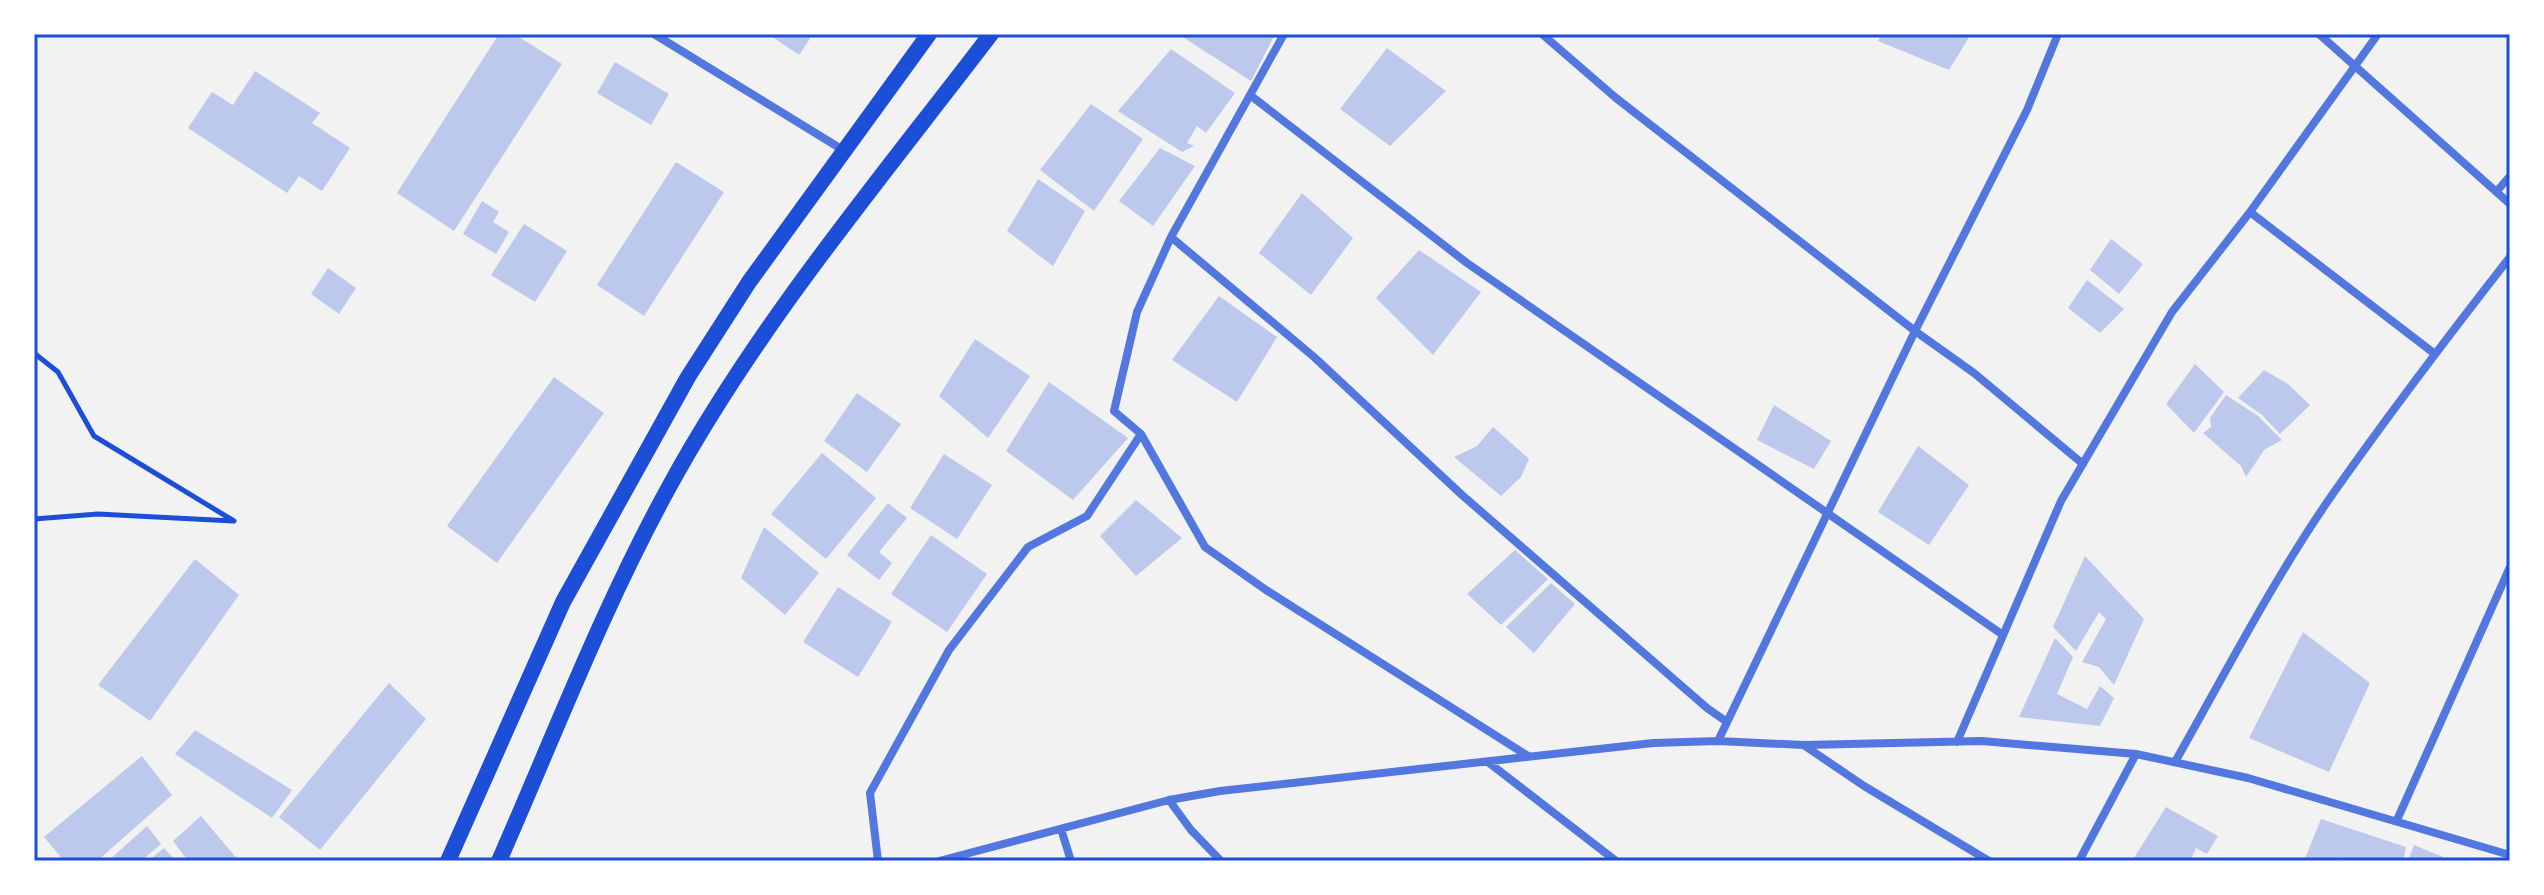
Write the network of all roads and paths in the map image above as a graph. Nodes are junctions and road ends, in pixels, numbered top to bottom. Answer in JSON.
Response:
{"nodes":[{"id":1,"x":654,"y":34,"type":"edge"},
{"id":2,"x":929,"y":34,"type":"edge"},
{"id":3,"x":991,"y":34,"type":"edge"},
{"id":4,"x":1284,"y":34,"type":"edge"},
{"id":5,"x":2058,"y":34,"type":"edge"},
{"id":6,"x":2319,"y":34,"type":"edge"},
{"id":7,"x":2378,"y":34,"type":"edge"},
{"id":8,"x":1548,"y":36,"type":"edge"},
{"id":9,"x":2354,"y":65,"type":"junction"},
{"id":10,"x":1250,"y":95,"type":"junction"},
{"id":11,"x":843,"y":150,"type":"junction"},
{"id":12,"x":2510,"y":176,"type":"edge"},
{"id":13,"x":2497,"y":191,"type":"junction"},
{"id":14,"x":2510,"y":204,"type":"edge"},
{"id":15,"x":2250,"y":212,"type":"junction"},
{"id":16,"x":1171,"y":237,"type":"junction"},
{"id":17,"x":2510,"y":257,"type":"edge"},
{"id":18,"x":1915,"y":331,"type":"junction"},
{"id":19,"x":34,"y":353,"type":"edge"},
{"id":20,"x":2435,"y":354,"type":"junction"},
{"id":21,"x":1141,"y":434,"type":"junction"},
{"id":22,"x":2083,"y":464,"type":"junction"},
{"id":23,"x":1826,"y":512,"type":"junction"},
{"id":24,"x":34,"y":519,"type":"edge"},
{"id":25,"x":2510,"y":567,"type":"edge"},
{"id":26,"x":2003,"y":635,"type":"junction"},
{"id":27,"x":1727,"y":722,"type":"junction"},
{"id":28,"x":1718,"y":741,"type":"junction"},
{"id":29,"x":1957,"y":742,"type":"junction"},
{"id":30,"x":1804,"y":745,"type":"junction"},
{"id":31,"x":2136,"y":754,"type":"junction"},
{"id":32,"x":1529,"y":757,"type":"junction"},
{"id":33,"x":1487,"y":761,"type":"junction"},
{"id":34,"x":2175,"y":762,"type":"junction"},
{"id":35,"x":1169,"y":800,"type":"junction"},
{"id":36,"x":2397,"y":820,"type":"junction"},
{"id":37,"x":1061,"y":829,"type":"junction"},
{"id":38,"x":2510,"y":855,"type":"edge"},
{"id":39,"x":448,"y":861,"type":"edge"},
{"id":40,"x":499,"y":861,"type":"edge"},
{"id":41,"x":878,"y":861,"type":"edge"},
{"id":42,"x":939,"y":861,"type":"edge"},
{"id":43,"x":1071,"y":861,"type":"edge"},
{"id":44,"x":1221,"y":861,"type":"edge"},
{"id":45,"x":1616,"y":861,"type":"edge"},
{"id":46,"x":1989,"y":861,"type":"edge"},
{"id":47,"x":2079,"y":861,"type":"edge"}],
"edges":[{"from":1,"to":11,"type":"street"},
{"from":2,"to":11,"type":"main road"},
{"from":3,"to":40,"type":"main road"},
{"from":4,"to":10,"type":"street"},
{"from":5,"to":18,"type":"street"},
{"from":6,"to":9,"type":"street"},
{"from":7,"to":9,"type":"street"},
{"from":8,"to":18,"type":"street"},
{"from":9,"to":13,"type":"street"},
{"from":9,"to":15,"type":"street"},
{"from":10,"to":16,"type":"street"},
{"from":10,"to":23,"type":"street"},
{"from":11,"to":39,"type":"main road"},
{"from":12,"to":13,"type":"street"},
{"from":13,"to":14,"type":"street"},
{"from":15,"to":20,"type":"street"},
{"from":15,"to":22,"type":"street"},
{"from":16,"to":21,"type":"street"},
{"from":16,"to":27,"type":"street"},
{"from":17,"to":20,"type":"street"},
{"from":18,"to":22,"type":"street"},
{"from":18,"to":23,"type":"street"},
{"from":19,"to":24,"type":"path"},
{"from":20,"to":34,"type":"street"},
{"from":21,"to":32,"type":"street"},
{"from":21,"to":41,"type":"street"},
{"from":22,"to":26,"type":"street"},
{"from":23,"to":26,"type":"street"},
{"from":23,"to":27,"type":"street"},
{"from":25,"to":36,"type":"street"},
{"from":26,"to":29,"type":"street"},
{"from":27,"to":28,"type":"street"},
{"from":28,"to":30,"type":"street"},
{"from":28,"to":32,"type":"street"},
{"from":29,"to":30,"type":"street"},
{"from":29,"to":31,"type":"street"},
{"from":30,"to":46,"type":"street"},
{"from":31,"to":34,"type":"street"},
{"from":31,"to":47,"type":"street"},
{"from":32,"to":33,"type":"street"},
{"from":33,"to":35,"type":"street"},
{"from":33,"to":45,"type":"street"},
{"from":34,"to":36,"type":"street"},
{"from":35,"to":37,"type":"street"},
{"from":35,"to":44,"type":"street"},
{"from":36,"to":38,"type":"street"},
{"from":37,"to":42,"type":"street"},
{"from":37,"to":43,"type":"street"}]}
